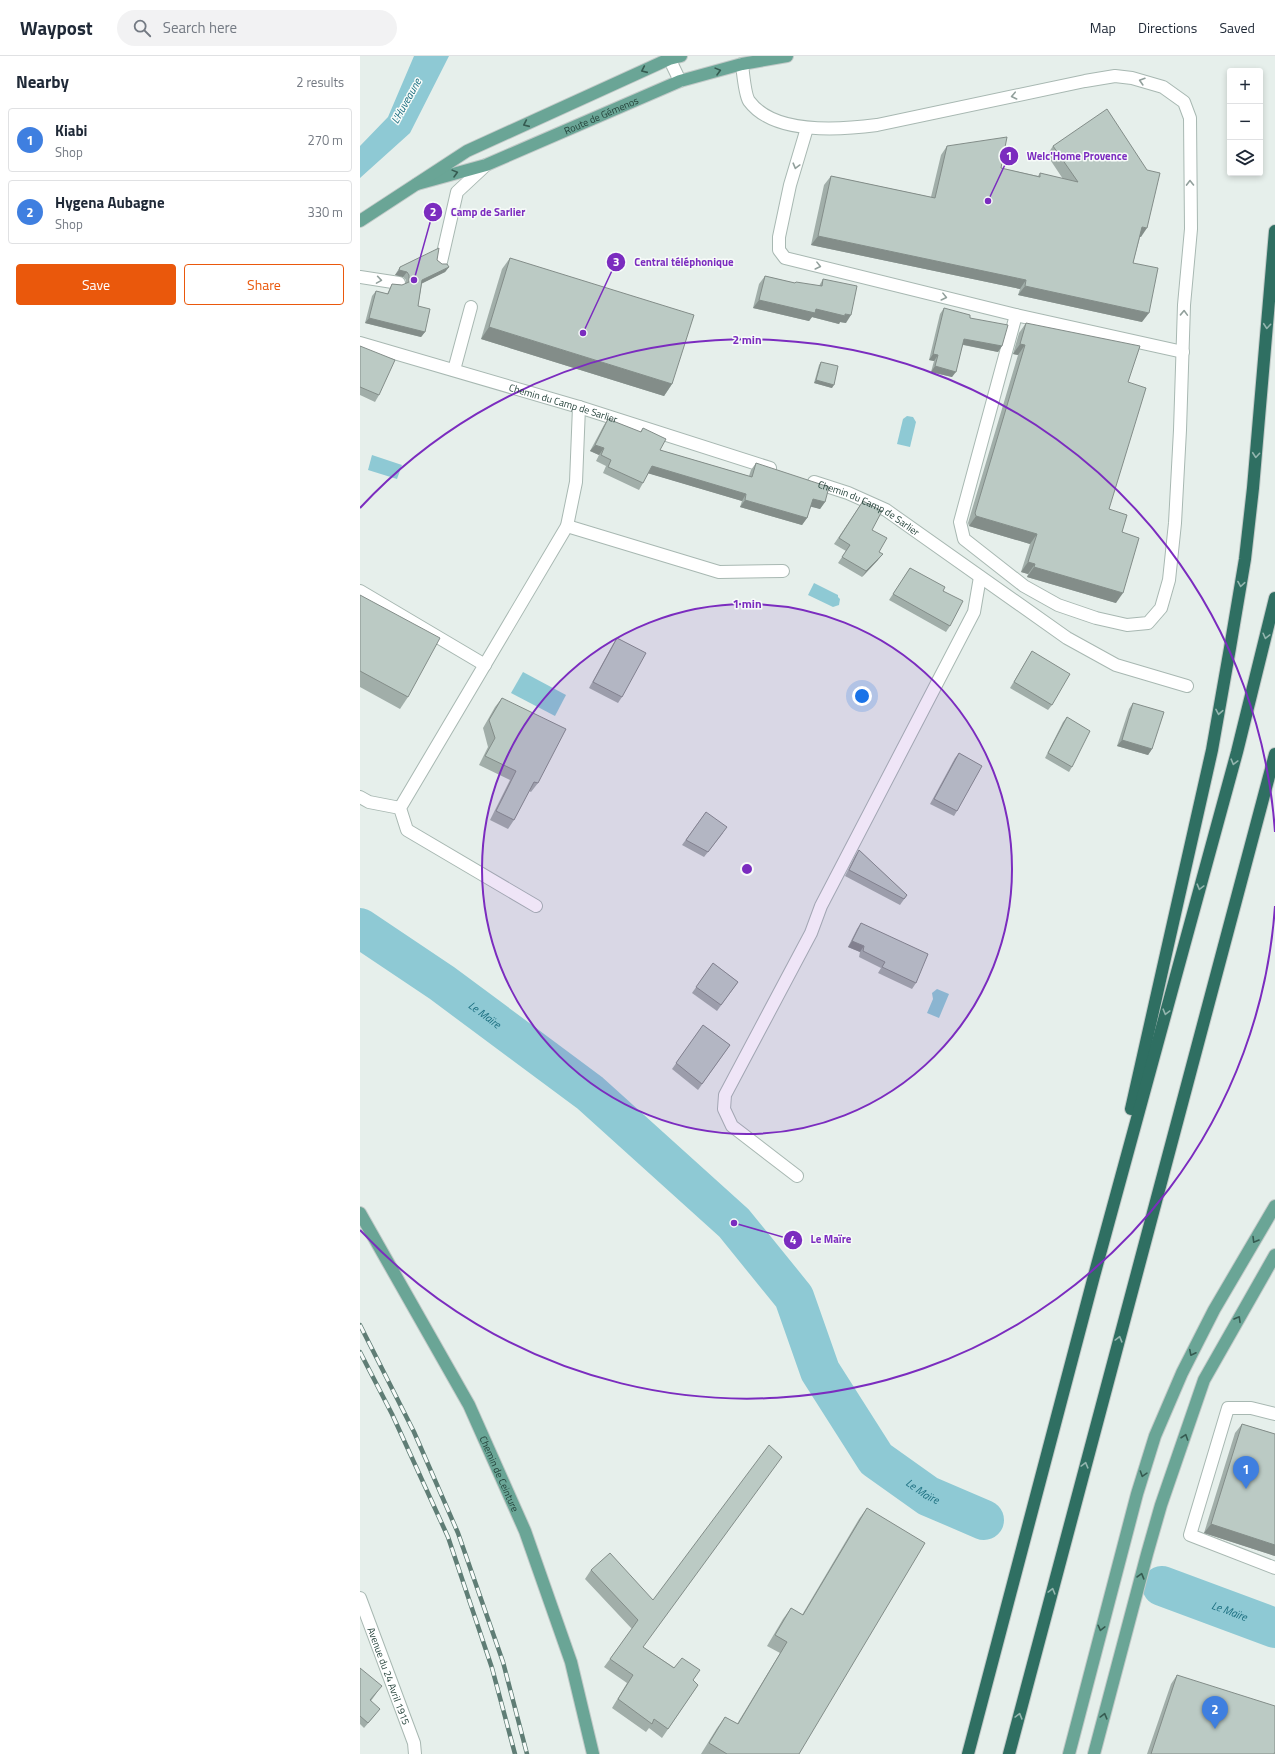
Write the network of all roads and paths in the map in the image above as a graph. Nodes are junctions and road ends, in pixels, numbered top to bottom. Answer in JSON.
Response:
{"nodes":[{"id":1,"x":787,"y":56,"type":"edge"},
{"id":2,"x":672,"y":57,"type":"edge"},
{"id":3,"x":742,"y":64,"type":"junction"},
{"id":4,"x":680,"y":81,"type":"junction"},
{"id":5,"x":807,"y":128,"type":"junction"},
{"id":6,"x":486,"y":165,"type":"junction"},
{"id":7,"x":417,"y":184,"type":"junction"},
{"id":8,"x":360,"y":221,"type":"edge"},
{"id":9,"x":1275,"y":231,"type":"edge"},
{"id":10,"x":441,"y":262,"type":"edge"},
{"id":11,"x":360,"y":277,"type":"edge"},
{"id":12,"x":399,"y":283,"type":"edge"},
{"id":13,"x":471,"y":307,"type":"dead end"},
{"id":14,"x":1016,"y":315,"type":"junction"},
{"id":15,"x":360,"y":343,"type":"edge"},
{"id":16,"x":1183,"y":352,"type":"junction"},
{"id":17,"x":454,"y":370,"type":"junction"},
{"id":18,"x":579,"y":407,"type":"junction"},
{"id":19,"x":781,"y":472,"type":"edge"},
{"id":20,"x":804,"y":479,"type":"edge"},
{"id":21,"x":567,"y":526,"type":"junction"},
{"id":22,"x":783,"y":571,"type":"dead end"},
{"id":23,"x":980,"y":577,"type":"junction"},
{"id":24,"x":360,"y":591,"type":"edge"},
{"id":25,"x":1275,"y":598,"type":"edge"},
{"id":26,"x":485,"y":665,"type":"junction"},
{"id":27,"x":1187,"y":686,"type":"dead end"},
{"id":28,"x":1275,"y":754,"type":"edge"},
{"id":29,"x":360,"y":797,"type":"edge"},
{"id":30,"x":400,"y":808,"type":"junction"},
{"id":31,"x":536,"y":906,"type":"dead end"},
{"id":32,"x":797,"y":1176,"type":"dead end"},
{"id":33,"x":1275,"y":1206,"type":"edge"},
{"id":34,"x":360,"y":1213,"type":"edge"},
{"id":35,"x":1275,"y":1255,"type":"edge"},
{"id":36,"x":1094,"y":1276,"type":"junction"},
{"id":37,"x":1275,"y":1414,"type":"edge"},
{"id":38,"x":1275,"y":1568,"type":"edge"},
{"id":39,"x":360,"y":1598,"type":"edge"},
{"id":40,"x":414,"y":1754,"type":"edge"},
{"id":41,"x":593,"y":1754,"type":"edge"},
{"id":42,"x":968,"y":1754,"type":"edge"},
{"id":43,"x":1009,"y":1754,"type":"edge"},
{"id":44,"x":1069,"y":1754,"type":"edge"},
{"id":45,"x":1094,"y":1754,"type":"edge"}],
"edges":[{"from":1,"to":3,"type":"main road","name":"Route de Gémenos"},
{"from":2,"to":4,"type":"street"},
{"from":2,"to":7,"type":"main road","name":"Route de Gémenos","one_way":true},
{"from":4,"to":3,"type":"main road","name":"Route de Gémenos","one_way":true},
{"from":3,"to":5,"type":"street"},
{"from":4,"to":6,"type":"main road","name":"Route de Gémenos"},
{"from":5,"to":14,"type":"street","one_way":true},
{"from":16,"to":5,"type":"street","one_way":true},
{"from":7,"to":6,"type":"main road","name":"Route de Gémenos","one_way":true},
{"from":6,"to":10,"type":"street"},
{"from":7,"to":8,"type":"main road","name":"Route de Gémenos"},
{"from":9,"to":36,"type":"highway","one_way":true},
{"from":11,"to":12,"type":"street","one_way":true},
{"from":13,"to":17,"type":"street"},
{"from":14,"to":16,"type":"street"},
{"from":14,"to":16,"type":"street"},
{"from":15,"to":17,"type":"street","name":"Chemin du Camp de Sarlier"},
{"from":17,"to":18,"type":"street","name":"Chemin du Camp de Sarlier"},
{"from":18,"to":19,"type":"street","name":"Chemin du Camp de Sarlier"},
{"from":18,"to":21,"type":"street"},
{"from":20,"to":23,"type":"street","name":"Chemin du Camp de Sarlier"},
{"from":21,"to":22,"type":"street"},
{"from":21,"to":26,"type":"street"},
{"from":23,"to":27,"type":"street","name":"Chemin du Camp de Sarlier"},
{"from":23,"to":32,"type":"street"},
{"from":24,"to":26,"type":"street"},
{"from":25,"to":36,"type":"highway","one_way":true},
{"from":26,"to":30,"type":"street"},
{"from":43,"to":28,"type":"highway","one_way":true},
{"from":29,"to":30,"type":"street"},
{"from":30,"to":31,"type":"street"},
{"from":33,"to":44,"type":"main road","one_way":true},
{"from":34,"to":41,"type":"main road","name":"Chemin de Ceinture"},
{"from":45,"to":35,"type":"main road","one_way":true},
{"from":36,"to":42,"type":"highway"},
{"from":37,"to":38,"type":"street"},
{"from":39,"to":40,"type":"street","name":"Avenue du 24 Avril 1915"}]}
